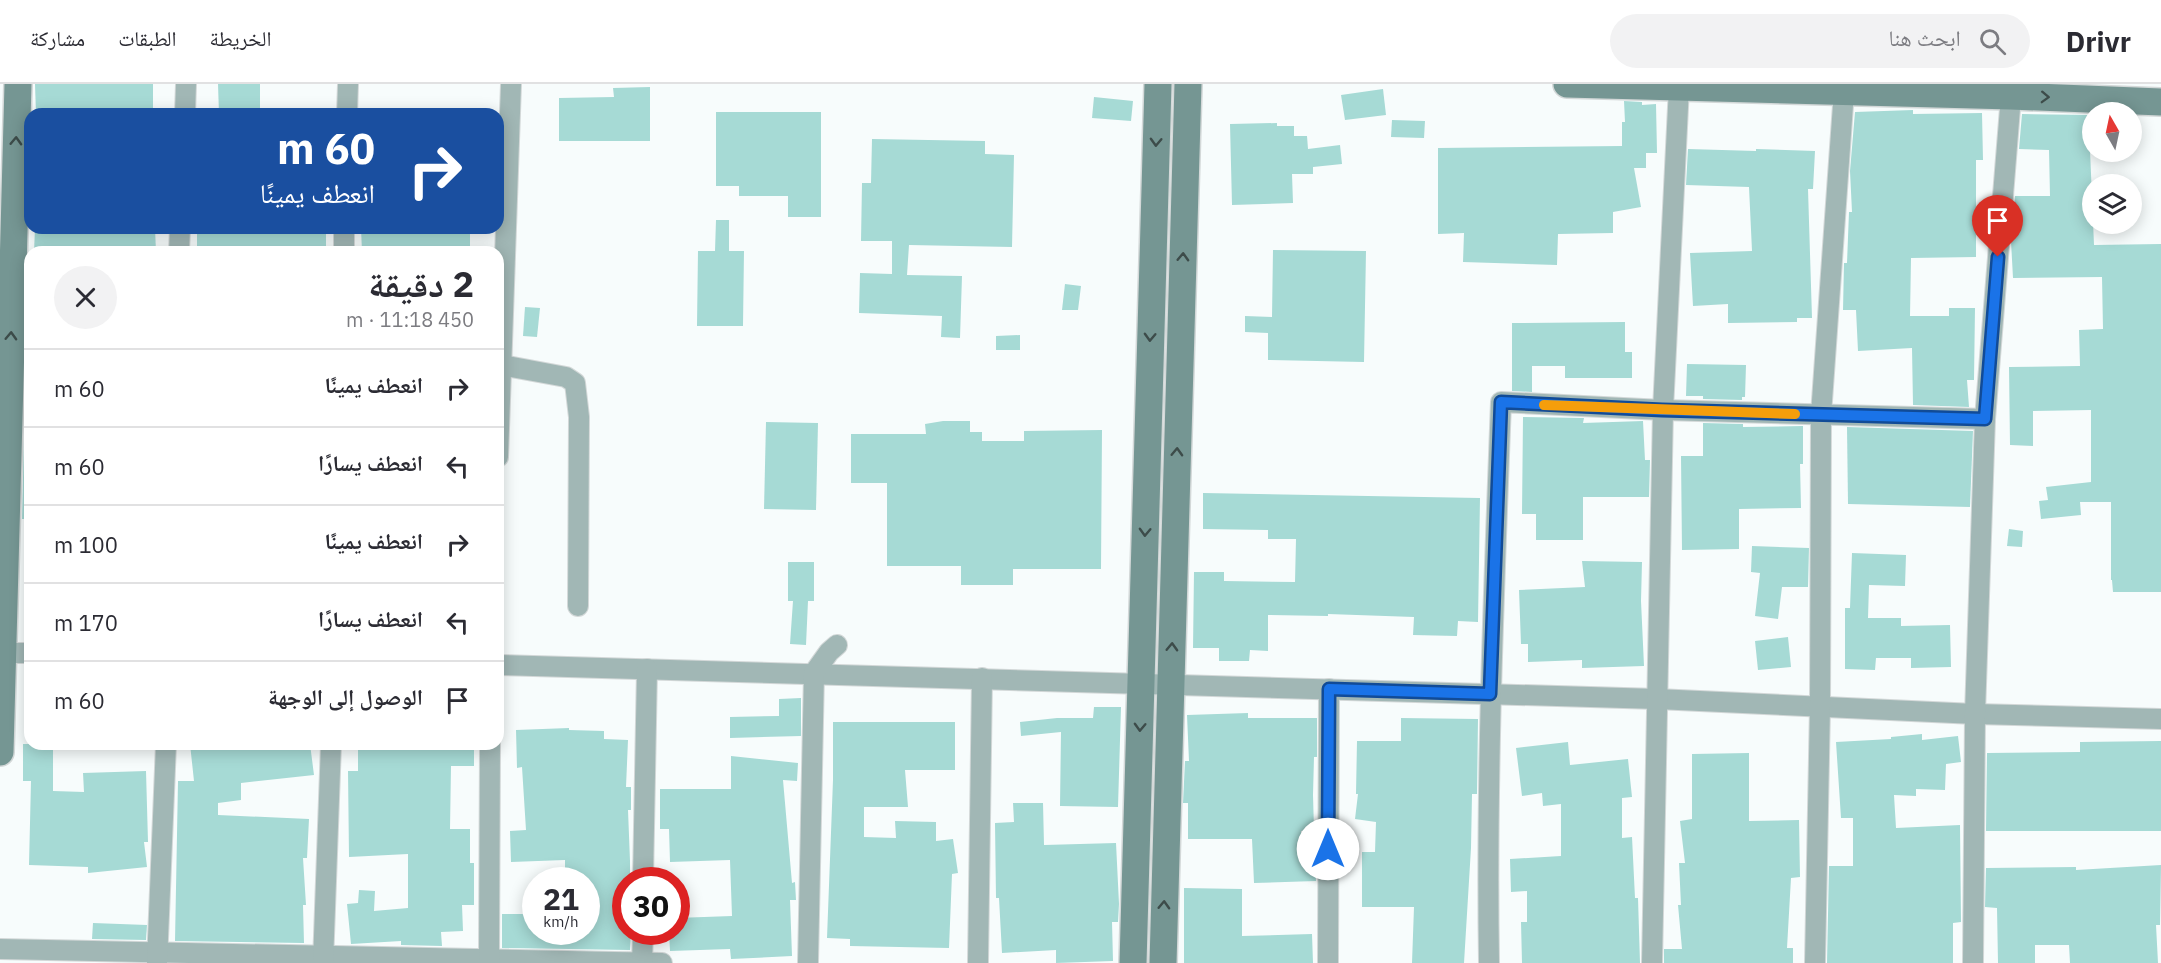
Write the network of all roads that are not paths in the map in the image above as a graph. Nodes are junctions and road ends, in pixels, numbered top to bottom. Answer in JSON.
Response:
{"nodes":[{"id":1,"x":18,"y":84,"type":"edge"},
{"id":2,"x":186,"y":84,"type":"edge"},
{"id":3,"x":348,"y":84,"type":"edge"},
{"id":4,"x":511,"y":84,"type":"edge"},
{"id":5,"x":1158,"y":84,"type":"edge"},
{"id":6,"x":1188,"y":84,"type":"edge"},
{"id":7,"x":1567,"y":84,"type":"edge"},
{"id":8,"x":1679,"y":87,"type":"junction"},
{"id":9,"x":1844,"y":91,"type":"junction"},
{"id":10,"x":2011,"y":96,"type":"junction"},
{"id":11,"x":2161,"y":102,"type":"edge"},
{"id":12,"x":185,"y":108,"type":"edge"},
{"id":13,"x":347,"y":108,"type":"edge"},
{"id":14,"x":504,"y":270,"type":"edge"},
{"id":15,"x":504,"y":377,"type":"edge"},
{"id":16,"x":1662,"y":410,"type":"junction"},
{"id":17,"x":1821,"y":415,"type":"junction"},
{"id":18,"x":1985,"y":419,"type":"junction"},
{"id":19,"x":578,"y":606,"type":"dead end"},
{"id":20,"x":837,"y":645,"type":"dead end"},
{"id":21,"x":2,"y":653,"type":"junction"},
{"id":22,"x":24,"y":653,"type":"edge"},
{"id":23,"x":504,"y":665,"type":"edge"},
{"id":24,"x":647,"y":669,"type":"junction"},
{"id":25,"x":814,"y":673,"type":"junction"},
{"id":26,"x":982,"y":678,"type":"junction"},
{"id":27,"x":1141,"y":683,"type":"junction"},
{"id":28,"x":1171,"y":684,"type":"junction"},
{"id":29,"x":1329,"y":689,"type":"junction"},
{"id":30,"x":1490,"y":694,"type":"junction"},
{"id":31,"x":1657,"y":699,"type":"junction"},
{"id":32,"x":1820,"y":706,"type":"junction"},
{"id":33,"x":1975,"y":714,"type":"junction"},
{"id":34,"x":2161,"y":719,"type":"edge"},
{"id":35,"x":166,"y":750,"type":"edge"},
{"id":36,"x":331,"y":750,"type":"edge"},
{"id":37,"x":490,"y":750,"type":"edge"},
{"id":38,"x":0,"y":752,"type":"edge"},
{"id":39,"x":644,"y":867,"type":"edge"},
{"id":40,"x":642,"y":945,"type":"edge"},
{"id":41,"x":0,"y":949,"type":"edge"},
{"id":42,"x":157,"y":958,"type":"edge"},
{"id":43,"x":323,"y":959,"type":"edge"},
{"id":44,"x":489,"y":961,"type":"edge"},
{"id":45,"x":642,"y":963,"type":"edge"},
{"id":46,"x":662,"y":963,"type":"edge"},
{"id":47,"x":808,"y":963,"type":"edge"},
{"id":48,"x":978,"y":963,"type":"edge"},
{"id":49,"x":1133,"y":963,"type":"edge"},
{"id":50,"x":1163,"y":963,"type":"edge"},
{"id":51,"x":1328,"y":963,"type":"edge"},
{"id":52,"x":1489,"y":963,"type":"edge"},
{"id":53,"x":1652,"y":963,"type":"edge"},
{"id":54,"x":1815,"y":963,"type":"edge"},
{"id":55,"x":1973,"y":963,"type":"edge"}],
"edges":[{"from":21,"to":1,"type":"street","one_way":true},
{"from":2,"to":12,"type":"street"},
{"from":3,"to":13,"type":"street"},
{"from":4,"to":14,"type":"street"},
{"from":5,"to":27,"type":"street","one_way":true},
{"from":28,"to":6,"type":"street","one_way":true},
{"from":7,"to":8,"type":"street"},
{"from":8,"to":9,"type":"street"},
{"from":8,"to":16,"type":"street"},
{"from":9,"to":10,"type":"street"},
{"from":9,"to":17,"type":"street"},
{"from":10,"to":11,"type":"street","one_way":true},
{"from":10,"to":18,"type":"street"},
{"from":15,"to":19,"type":"street"},
{"from":16,"to":17,"type":"street"},
{"from":16,"to":30,"type":"street"},
{"from":16,"to":31,"type":"street"},
{"from":17,"to":18,"type":"street"},
{"from":17,"to":32,"type":"street"},
{"from":18,"to":33,"type":"street"},
{"from":20,"to":25,"type":"street"},
{"from":21,"to":22,"type":"street"},
{"from":21,"to":38,"type":"street"},
{"from":23,"to":24,"type":"street"},
{"from":24,"to":25,"type":"street"},
{"from":24,"to":39,"type":"street"},
{"from":25,"to":26,"type":"street"},
{"from":25,"to":47,"type":"street"},
{"from":26,"to":27,"type":"street"},
{"from":26,"to":48,"type":"street"},
{"from":27,"to":28,"type":"street"},
{"from":27,"to":49,"type":"street","one_way":true},
{"from":28,"to":29,"type":"street"},
{"from":50,"to":28,"type":"street","one_way":true},
{"from":29,"to":30,"type":"street"},
{"from":29,"to":51,"type":"street"},
{"from":30,"to":31,"type":"street"},
{"from":30,"to":52,"type":"street"},
{"from":31,"to":32,"type":"street"},
{"from":31,"to":53,"type":"street"},
{"from":32,"to":33,"type":"street"},
{"from":32,"to":54,"type":"street"},
{"from":33,"to":34,"type":"street"},
{"from":33,"to":55,"type":"street"},
{"from":35,"to":42,"type":"street"},
{"from":36,"to":43,"type":"street"},
{"from":37,"to":44,"type":"street"},
{"from":40,"to":45,"type":"street"},
{"from":41,"to":42,"type":"street"},
{"from":42,"to":43,"type":"street"},
{"from":43,"to":44,"type":"street"},
{"from":44,"to":45,"type":"street"},
{"from":45,"to":46,"type":"street"}]}
